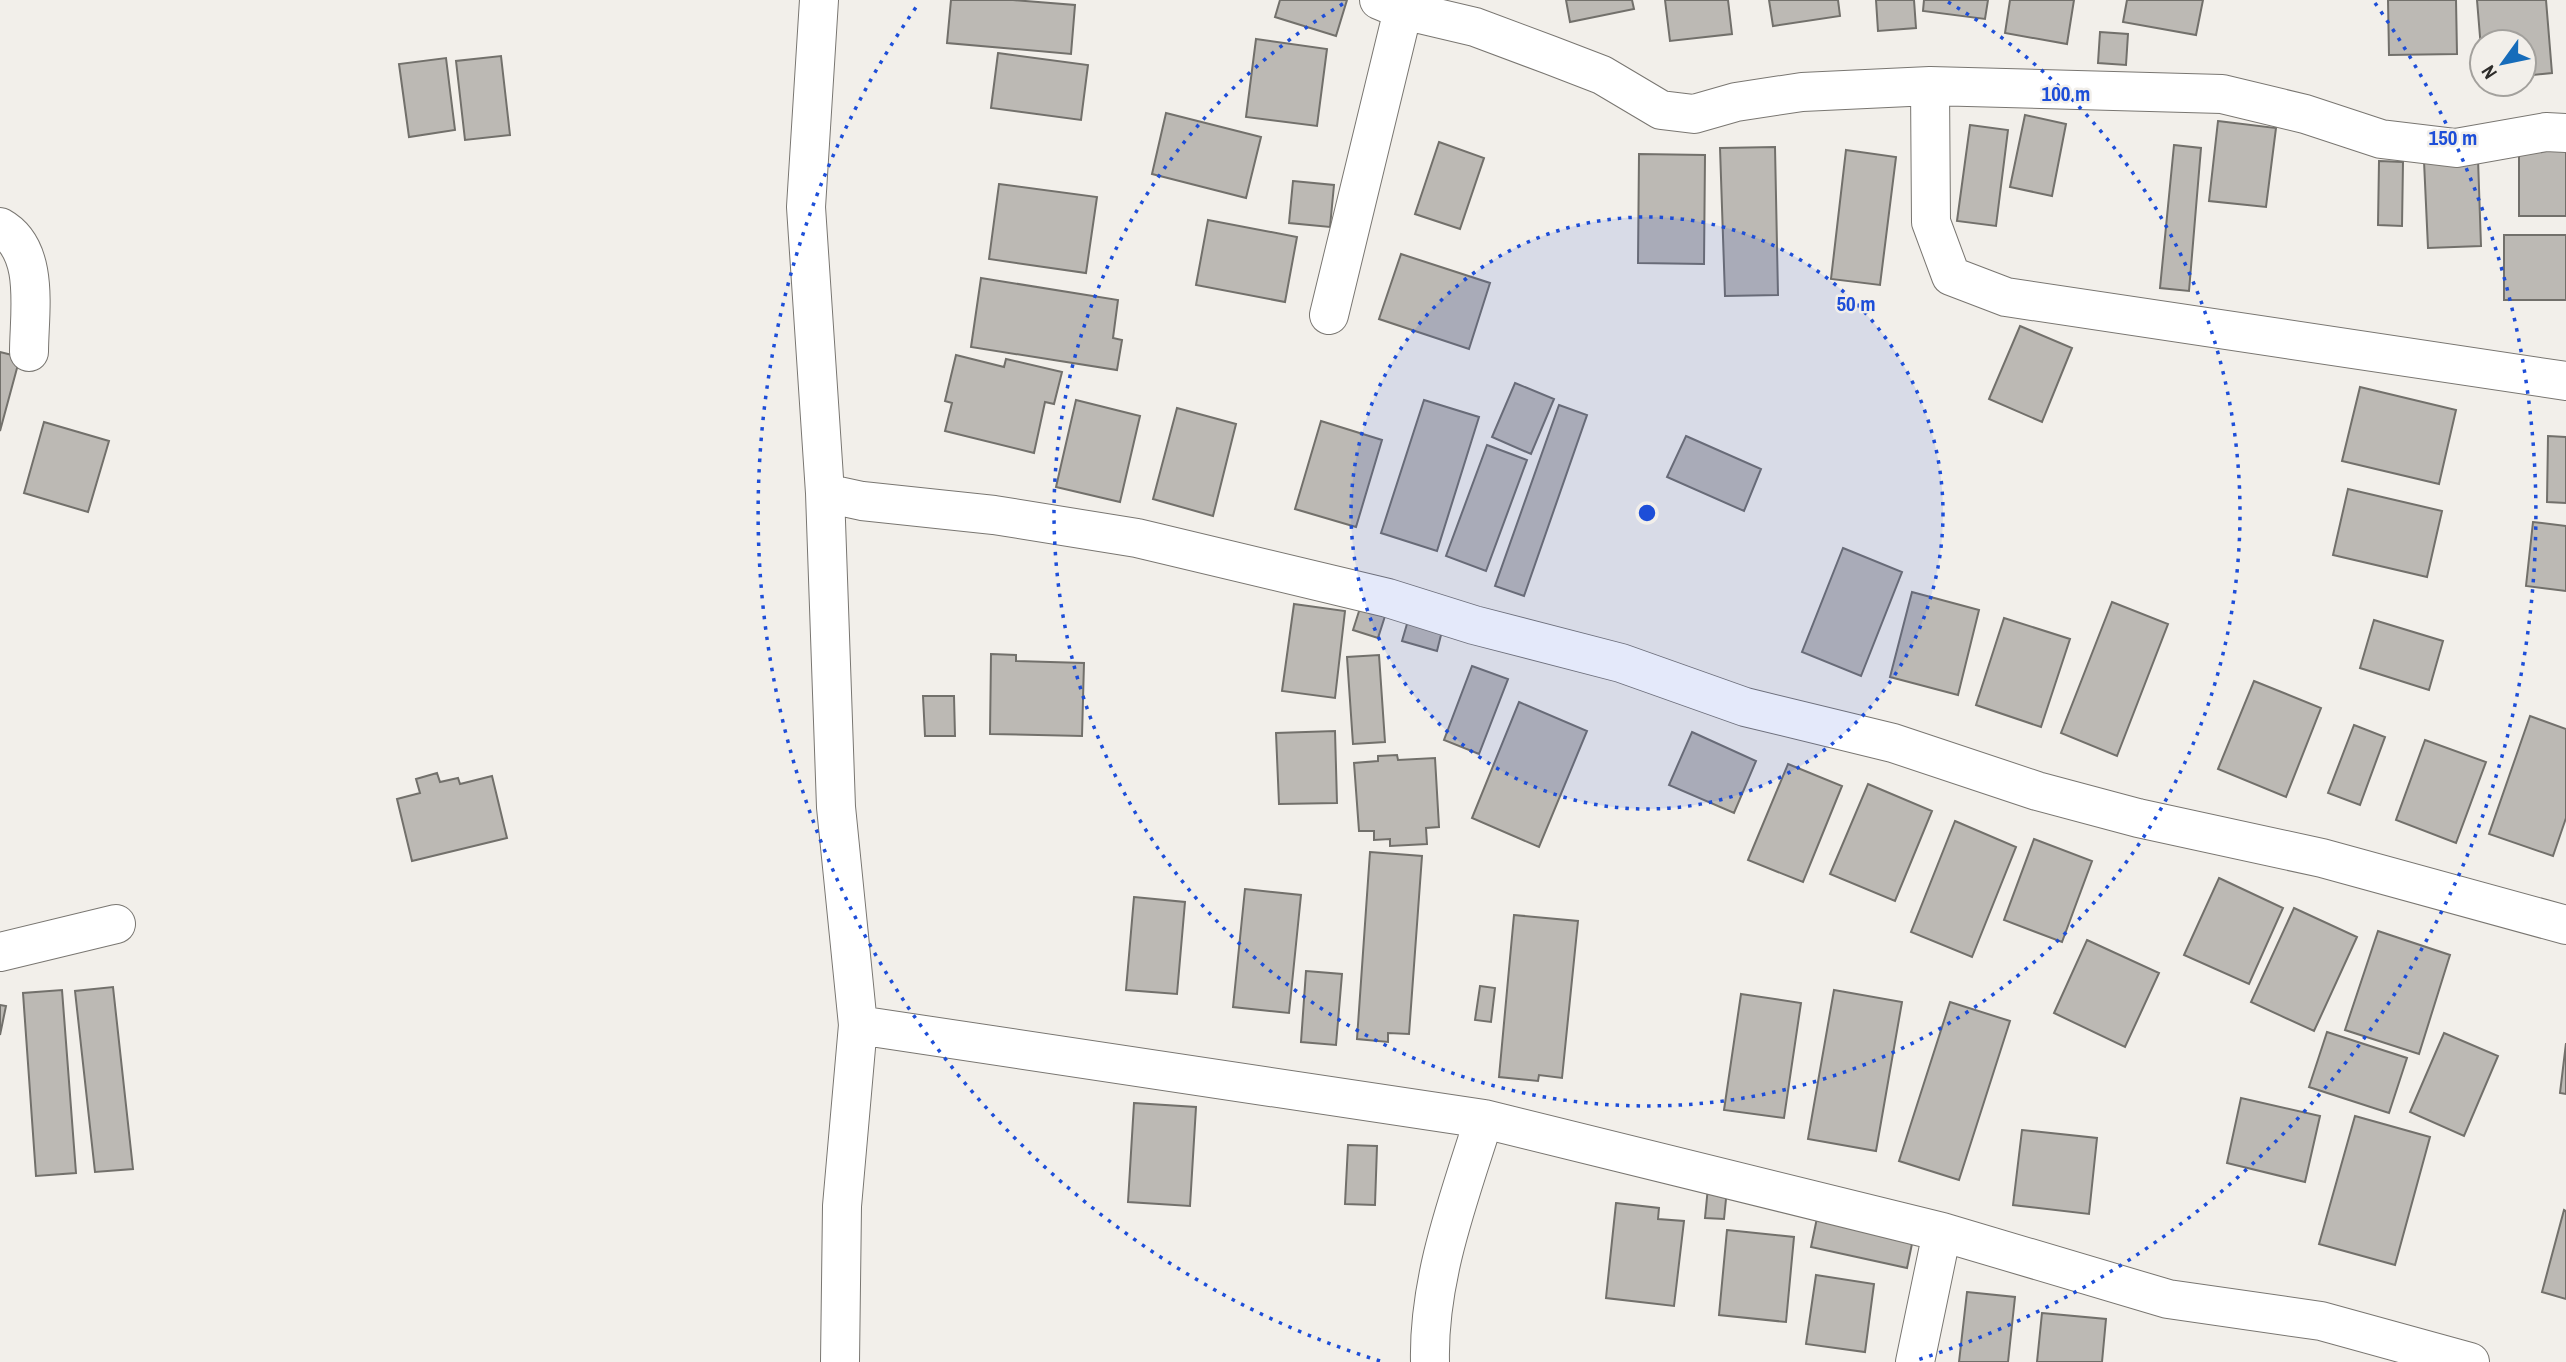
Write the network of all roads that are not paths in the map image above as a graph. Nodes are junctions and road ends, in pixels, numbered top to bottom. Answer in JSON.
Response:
{"nodes":[{"id":1,"x":819,"y":0,"type":"edge"},
{"id":2,"x":1391,"y":5,"type":"edge"},
{"id":3,"x":1930,"y":86,"type":"junction"},
{"id":4,"x":2566,"y":133,"type":"edge"},
{"id":5,"x":0,"y":227,"type":"edge"},
{"id":6,"x":1329,"y":315,"type":"dead end"},
{"id":7,"x":29,"y":352,"type":"dead end"},
{"id":8,"x":2566,"y":381,"type":"edge"},
{"id":9,"x":825,"y":494,"type":"junction"},
{"id":10,"x":116,"y":924,"type":"dead end"},
{"id":11,"x":2566,"y":925,"type":"edge"},
{"id":12,"x":0,"y":953,"type":"edge"},
{"id":13,"x":858,"y":1025,"type":"junction"},
{"id":14,"x":1485,"y":1119,"type":"junction"},
{"id":15,"x":1942,"y":1232,"type":"junction"},
{"id":16,"x":840,"y":1362,"type":"edge"},
{"id":17,"x":1430,"y":1362,"type":"edge"},
{"id":18,"x":1915,"y":1362,"type":"edge"},
{"id":19,"x":2470,"y":1362,"type":"edge"}],
"edges":[{"from":1,"to":9,"type":"street"},
{"from":2,"to":3,"type":"street"},
{"from":2,"to":6,"type":"street"},
{"from":3,"to":4,"type":"street"},
{"from":3,"to":8,"type":"street"},
{"from":5,"to":7,"type":"street"},
{"from":9,"to":11,"type":"street"},
{"from":9,"to":13,"type":"street"},
{"from":10,"to":12,"type":"street"},
{"from":13,"to":14,"type":"street"},
{"from":13,"to":16,"type":"street"},
{"from":14,"to":15,"type":"street"},
{"from":14,"to":17,"type":"street"},
{"from":15,"to":18,"type":"street"},
{"from":15,"to":19,"type":"street"}]}
